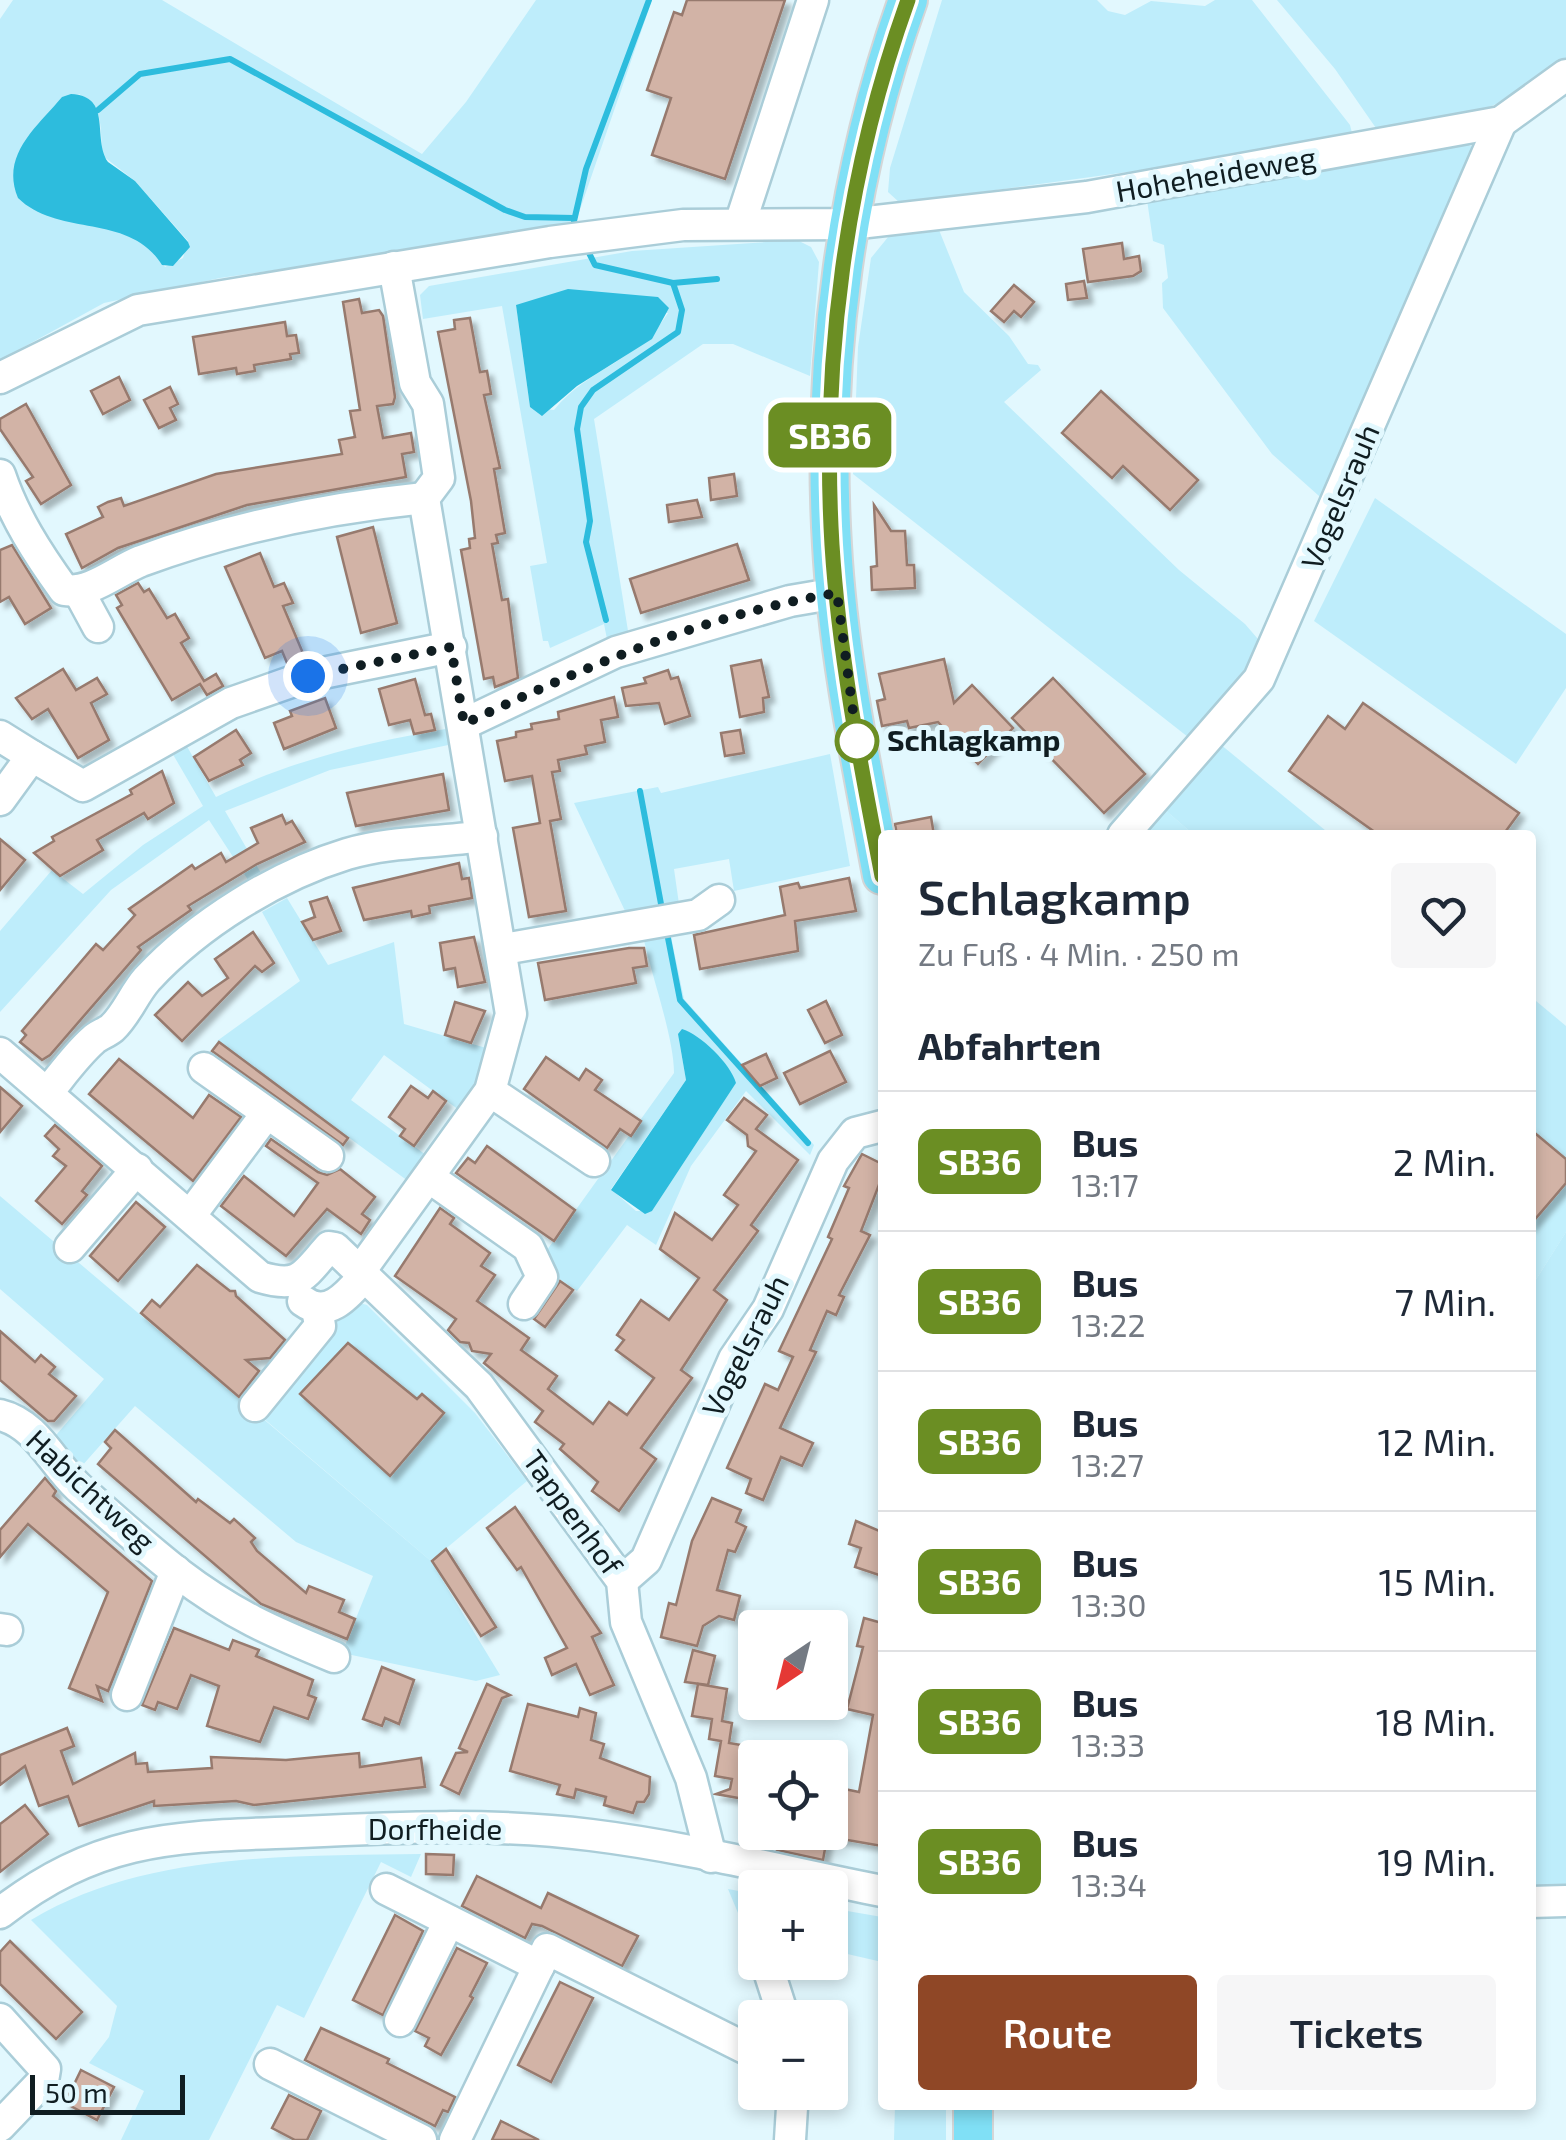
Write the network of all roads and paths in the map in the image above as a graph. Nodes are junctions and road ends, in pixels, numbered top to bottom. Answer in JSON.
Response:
{"nodes":[{"id":1,"x":813,"y":0,"type":"edge"},
{"id":2,"x":908,"y":0,"type":"edge"},
{"id":3,"x":1566,"y":76,"type":"edge"},
{"id":4,"x":1501,"y":122,"type":"junction"},
{"id":5,"x":740,"y":224,"type":"junction"},
{"id":6,"x":850,"y":224,"type":"junction"},
{"id":7,"x":394,"y":267,"type":"junction"},
{"id":8,"x":0,"y":378,"type":"edge"},
{"id":9,"x":0,"y":475,"type":"edge"},
{"id":10,"x":424,"y":498,"type":"junction"},
{"id":11,"x":78,"y":592,"type":"junction"},
{"id":12,"x":837,"y":593,"type":"junction"},
{"id":13,"x":98,"y":626,"type":"dead end"},
{"id":14,"x":451,"y":647,"type":"junction"},
{"id":15,"x":464,"y":724,"type":"junction"},
{"id":16,"x":0,"y":736,"type":"edge"},
{"id":17,"x":32,"y":756,"type":"junction"},
{"id":18,"x":0,"y":800,"type":"edge"},
{"id":19,"x":1127,"y":830,"type":"edge"},
{"id":20,"x":482,"y":836,"type":"junction"},
{"id":21,"x":878,"y":854,"type":"edge"},
{"id":22,"x":719,"y":900,"type":"dead end"},
{"id":23,"x":504,"y":949,"type":"junction"},
{"id":24,"x":0,"y":1053,"type":"edge"},
{"id":25,"x":204,"y":1068,"type":"dead end"},
{"id":26,"x":490,"y":1090,"type":"junction"},
{"id":27,"x":48,"y":1092,"type":"junction"},
{"id":28,"x":267,"y":1113,"type":"junction"},
{"id":29,"x":878,"y":1127,"type":"edge"},
{"id":30,"x":328,"y":1156,"type":"dead end"},
{"id":31,"x":594,"y":1161,"type":"dead end"},
{"id":32,"x":137,"y":1170,"type":"junction"},
{"id":33,"x":430,"y":1178,"type":"junction"},
{"id":34,"x":190,"y":1216,"type":"junction"},
{"id":35,"x":70,"y":1248,"type":"dead end"},
{"id":36,"x":363,"y":1273,"type":"junction"},
{"id":37,"x":286,"y":1285,"type":"junction"},
{"id":38,"x":524,"y":1304,"type":"dead end"},
{"id":39,"x":317,"y":1308,"type":"junction"},
{"id":40,"x":255,"y":1406,"type":"dead end"},
{"id":41,"x":0,"y":1416,"type":"edge"},
{"id":42,"x":176,"y":1571,"type":"junction"},
{"id":43,"x":622,"y":1581,"type":"junction"},
{"id":44,"x":334,"y":1657,"type":"dead end"},
{"id":45,"x":127,"y":1695,"type":"dead end"},
{"id":46,"x":711,"y":1857,"type":"junction"},
{"id":47,"x":386,"y":1890,"type":"dead end"},
{"id":48,"x":878,"y":1890,"type":"edge"},
{"id":49,"x":1566,"y":1900,"type":"edge"},
{"id":50,"x":1536,"y":1902,"type":"edge"},
{"id":51,"x":0,"y":1913,"type":"edge"},
{"id":52,"x":448,"y":1921,"type":"junction"},
{"id":53,"x":539,"y":1966,"type":"junction"},
{"id":54,"x":0,"y":2019,"type":"edge"},
{"id":55,"x":400,"y":2021,"type":"dead end"},
{"id":56,"x":738,"y":2044,"type":"edge"},
{"id":57,"x":270,"y":2064,"type":"dead end"},
{"id":58,"x":792,"y":2110,"type":"edge"},
{"id":59,"x":973,"y":2110,"type":"edge"},
{"id":60,"x":0,"y":2126,"type":"edge"},
{"id":61,"x":421,"y":2140,"type":"edge"},
{"id":62,"x":455,"y":2140,"type":"edge"},
{"id":63,"x":790,"y":2140,"type":"edge"},
{"id":64,"x":973,"y":2140,"type":"edge"}],
"edges":[{"from":1,"to":5,"type":"street"},
{"from":2,"to":6,"type":"main road"},
{"from":3,"to":4,"type":"street","name":"Hoheheideweg"},
{"from":4,"to":6,"type":"street","name":"Hoheheideweg"},
{"from":4,"to":19,"type":"street","name":"Vogelsrauh"},
{"from":5,"to":6,"type":"street"},
{"from":5,"to":7,"type":"street"},
{"from":6,"to":12,"type":"main road"},
{"from":7,"to":8,"type":"street"},
{"from":7,"to":10,"type":"street"},
{"from":9,"to":11,"type":"street"},
{"from":10,"to":11,"type":"street"},
{"from":10,"to":14,"type":"street"},
{"from":11,"to":13,"type":"street"},
{"from":12,"to":15,"type":"street"},
{"from":12,"to":21,"type":"main road"},
{"from":14,"to":15,"type":"street"},
{"from":14,"to":17,"type":"street"},
{"from":15,"to":20,"type":"street"},
{"from":16,"to":17,"type":"street"},
{"from":17,"to":18,"type":"street"},
{"from":20,"to":23,"type":"street"},
{"from":20,"to":27,"type":"street"},
{"from":22,"to":23,"type":"street"},
{"from":23,"to":26,"type":"street"},
{"from":24,"to":27,"type":"street"},
{"from":25,"to":28,"type":"street"},
{"from":26,"to":31,"type":"street"},
{"from":26,"to":33,"type":"street"},
{"from":27,"to":32,"type":"street"},
{"from":28,"to":30,"type":"street"},
{"from":28,"to":34,"type":"street"},
{"from":29,"to":43,"type":"street","name":"Vogelsrauh"},
{"from":32,"to":34,"type":"street"},
{"from":32,"to":35,"type":"street"},
{"from":33,"to":36,"type":"street"},
{"from":33,"to":38,"type":"street"},
{"from":34,"to":37,"type":"street"},
{"from":36,"to":37,"type":"street","name":"Tappenhof"},
{"from":36,"to":39,"type":"street"},
{"from":36,"to":43,"type":"street","name":"Tappenhof"},
{"from":37,"to":39,"type":"street"},
{"from":39,"to":40,"type":"street"},
{"from":41,"to":42,"type":"street","name":"Habichtweg"},
{"from":42,"to":44,"type":"street","name":"Habichtweg"},
{"from":42,"to":45,"type":"street","name":"Habichtweg"},
{"from":43,"to":46,"type":"street","name":"Tappenhof"},
{"from":46,"to":48,"type":"street","name":"Dorfheide"},
{"from":46,"to":51,"type":"street","name":"Dorfheide"},
{"from":47,"to":52,"type":"street"},
{"from":49,"to":50,"type":"street"},
{"from":52,"to":53,"type":"street"},
{"from":52,"to":55,"type":"street"},
{"from":53,"to":56,"type":"street"},
{"from":53,"to":62,"type":"street"},
{"from":54,"to":60,"type":"street"},
{"from":57,"to":61,"type":"street"},
{"from":58,"to":63,"type":"street"},
{"from":59,"to":64,"type":"main road"}]}
